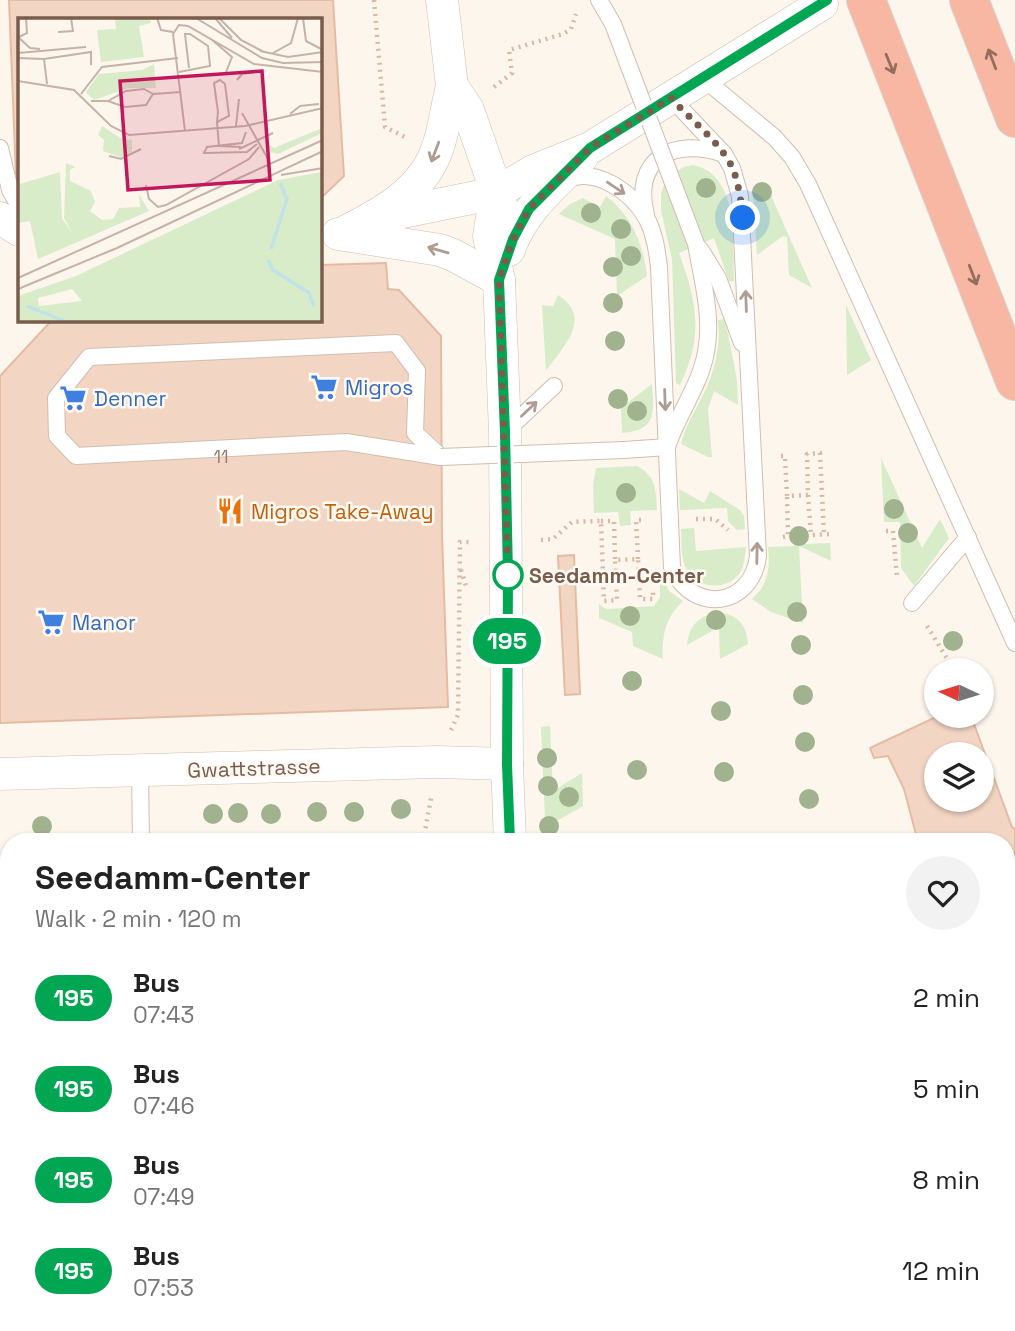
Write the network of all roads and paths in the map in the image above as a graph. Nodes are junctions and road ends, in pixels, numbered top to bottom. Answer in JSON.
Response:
{"nodes":[{"id":1,"x":374,"y":0,"type":"edge"},
{"id":2,"x":442,"y":0,"type":"edge"},
{"id":3,"x":599,"y":0,"type":"edge"},
{"id":4,"x":613,"y":0,"type":"edge"},
{"id":5,"x":866,"y":0,"type":"edge"},
{"id":6,"x":969,"y":0,"type":"edge"},
{"id":7,"x":822,"y":4,"type":"dead end"},
{"id":8,"x":578,"y":11,"type":"dead end"},
{"id":9,"x":613,"y":24,"type":"junction"},
{"id":10,"x":703,"y":78,"type":"junction"},
{"id":11,"x":452,"y":86,"type":"junction"},
{"id":12,"x":493,"y":88,"type":"dead end"},
{"id":13,"x":671,"y":98,"type":"junction"},
{"id":14,"x":1015,"y":118,"type":"edge"},
{"id":15,"x":413,"y":142,"type":"dead end"},
{"id":16,"x":0,"y":148,"type":"edge"},
{"id":17,"x":590,"y":148,"type":"junction"},
{"id":18,"x":724,"y":154,"type":"junction"},
{"id":19,"x":553,"y":186,"type":"junction"},
{"id":20,"x":496,"y":193,"type":"junction"},
{"id":21,"x":18,"y":204,"type":"edge"},
{"id":22,"x":0,"y":218,"type":"edge"},
{"id":23,"x":373,"y":218,"type":"junction"},
{"id":24,"x":647,"y":220,"type":"junction"},
{"id":25,"x":18,"y":229,"type":"edge"},
{"id":26,"x":331,"y":234,"type":"edge"},
{"id":27,"x":513,"y":239,"type":"junction"},
{"id":28,"x":696,"y":244,"type":"junction"},
{"id":29,"x":499,"y":280,"type":"junction"},
{"id":30,"x":749,"y":377,"type":"junction"},
{"id":31,"x":1015,"y":381,"type":"edge"},
{"id":32,"x":554,"y":386,"type":"dead end"},
{"id":33,"x":505,"y":432,"type":"junction"},
{"id":34,"x":667,"y":447,"type":"junction"},
{"id":35,"x":772,"y":456,"type":"dead end"},
{"id":36,"x":441,"y":457,"type":"junction"},
{"id":37,"x":808,"y":495,"type":"junction"},
{"id":38,"x":787,"y":496,"type":"junction"},
{"id":39,"x":583,"y":522,"type":"dead end"},
{"id":40,"x":601,"y":522,"type":"junction"},
{"id":41,"x":637,"y":526,"type":"dead end"},
{"id":42,"x":788,"y":531,"type":"dead end"},
{"id":43,"x":886,"y":531,"type":"dead end"},
{"id":44,"x":968,"y":537,"type":"junction"},
{"id":45,"x":638,"y":559,"type":"junction"},
{"id":46,"x":615,"y":560,"type":"junction"},
{"id":47,"x":897,"y":578,"type":"dead end"},
{"id":48,"x":653,"y":586,"type":"dead end"},
{"id":49,"x":467,"y":589,"type":"dead end"},
{"id":50,"x":912,"y":603,"type":"dead end"},
{"id":51,"x":1015,"y":643,"type":"edge"},
{"id":52,"x":459,"y":667,"type":"junction"},
{"id":53,"x":468,"y":673,"type":"dead end"},
{"id":54,"x":438,"y":762,"type":"junction"},
{"id":55,"x":507,"y":764,"type":"junction"},
{"id":56,"x":140,"y":771,"type":"junction"},
{"id":57,"x":0,"y":775,"type":"edge"},
{"id":58,"x":141,"y":833,"type":"edge"},
{"id":59,"x":425,"y":833,"type":"edge"},
{"id":60,"x":510,"y":833,"type":"edge"}],
"edges":[{"from":1,"to":15,"type":"path"},
{"from":2,"to":11,"type":"street"},
{"from":3,"to":9,"type":"lane"},
{"from":4,"to":9,"type":"lane"},
{"from":5,"to":31,"type":"highway","one_way":true},
{"from":14,"to":6,"type":"highway","one_way":true},
{"from":7,"to":10,"type":"street"},
{"from":8,"to":12,"type":"path"},
{"from":9,"to":28,"type":"lane","bridge":true},
{"from":10,"to":13,"type":"street"},
{"from":10,"to":44,"type":"lane"},
{"from":11,"to":20,"type":"street"},
{"from":11,"to":23,"type":"street","one_way":true},
{"from":13,"to":17,"type":"street"},
{"from":13,"to":18,"type":"lane"},
{"from":16,"to":21,"type":"lane"},
{"from":17,"to":19,"type":"street"},
{"from":17,"to":20,"type":"street"},
{"from":18,"to":24,"type":"lane"},
{"from":30,"to":18,"type":"lane","one_way":true},
{"from":19,"to":24,"type":"lane","one_way":true},
{"from":19,"to":27,"type":"street"},
{"from":20,"to":23,"type":"street"},
{"from":20,"to":27,"type":"street"},
{"from":20,"to":29,"type":"street"},
{"from":22,"to":25,"type":"street"},
{"from":23,"to":26,"type":"street"},
{"from":24,"to":34,"type":"lane","one_way":true},
{"from":29,"to":26,"type":"street","one_way":true},
{"from":27,"to":29,"type":"street"},
{"from":28,"to":30,"type":"lane"},
{"from":28,"to":34,"type":"lane"},
{"from":29,"to":33,"type":"street"},
{"from":34,"to":30,"type":"lane","one_way":true},
{"from":33,"to":32,"type":"lane","one_way":true},
{"from":33,"to":55,"type":"street"},
{"from":34,"to":36,"type":"lane","bridge":true},
{"from":35,"to":38,"type":"path"},
{"from":36,"to":36,"type":"lane"},
{"from":37,"to":37,"type":"path"},
{"from":37,"to":38,"type":"path"},
{"from":38,"to":42,"type":"path"},
{"from":39,"to":40,"type":"path"},
{"from":40,"to":46,"type":"path"},
{"from":40,"to":46,"type":"path"},
{"from":41,"to":45,"type":"path"},
{"from":43,"to":47,"type":"path"},
{"from":44,"to":50,"type":"lane"},
{"from":44,"to":51,"type":"lane"},
{"from":45,"to":46,"type":"path"},
{"from":45,"to":48,"type":"path"},
{"from":49,"to":52,"type":"path"},
{"from":52,"to":53,"type":"path"},
{"from":52,"to":54,"type":"path"},
{"from":54,"to":55,"type":"street","name":"Gwattstrasse"},
{"from":54,"to":56,"type":"street","name":"Gwattstrasse"},
{"from":54,"to":59,"type":"path"},
{"from":55,"to":60,"type":"street"},
{"from":56,"to":57,"type":"street","name":"Gwattstrasse"},
{"from":56,"to":58,"type":"lane"}]}
